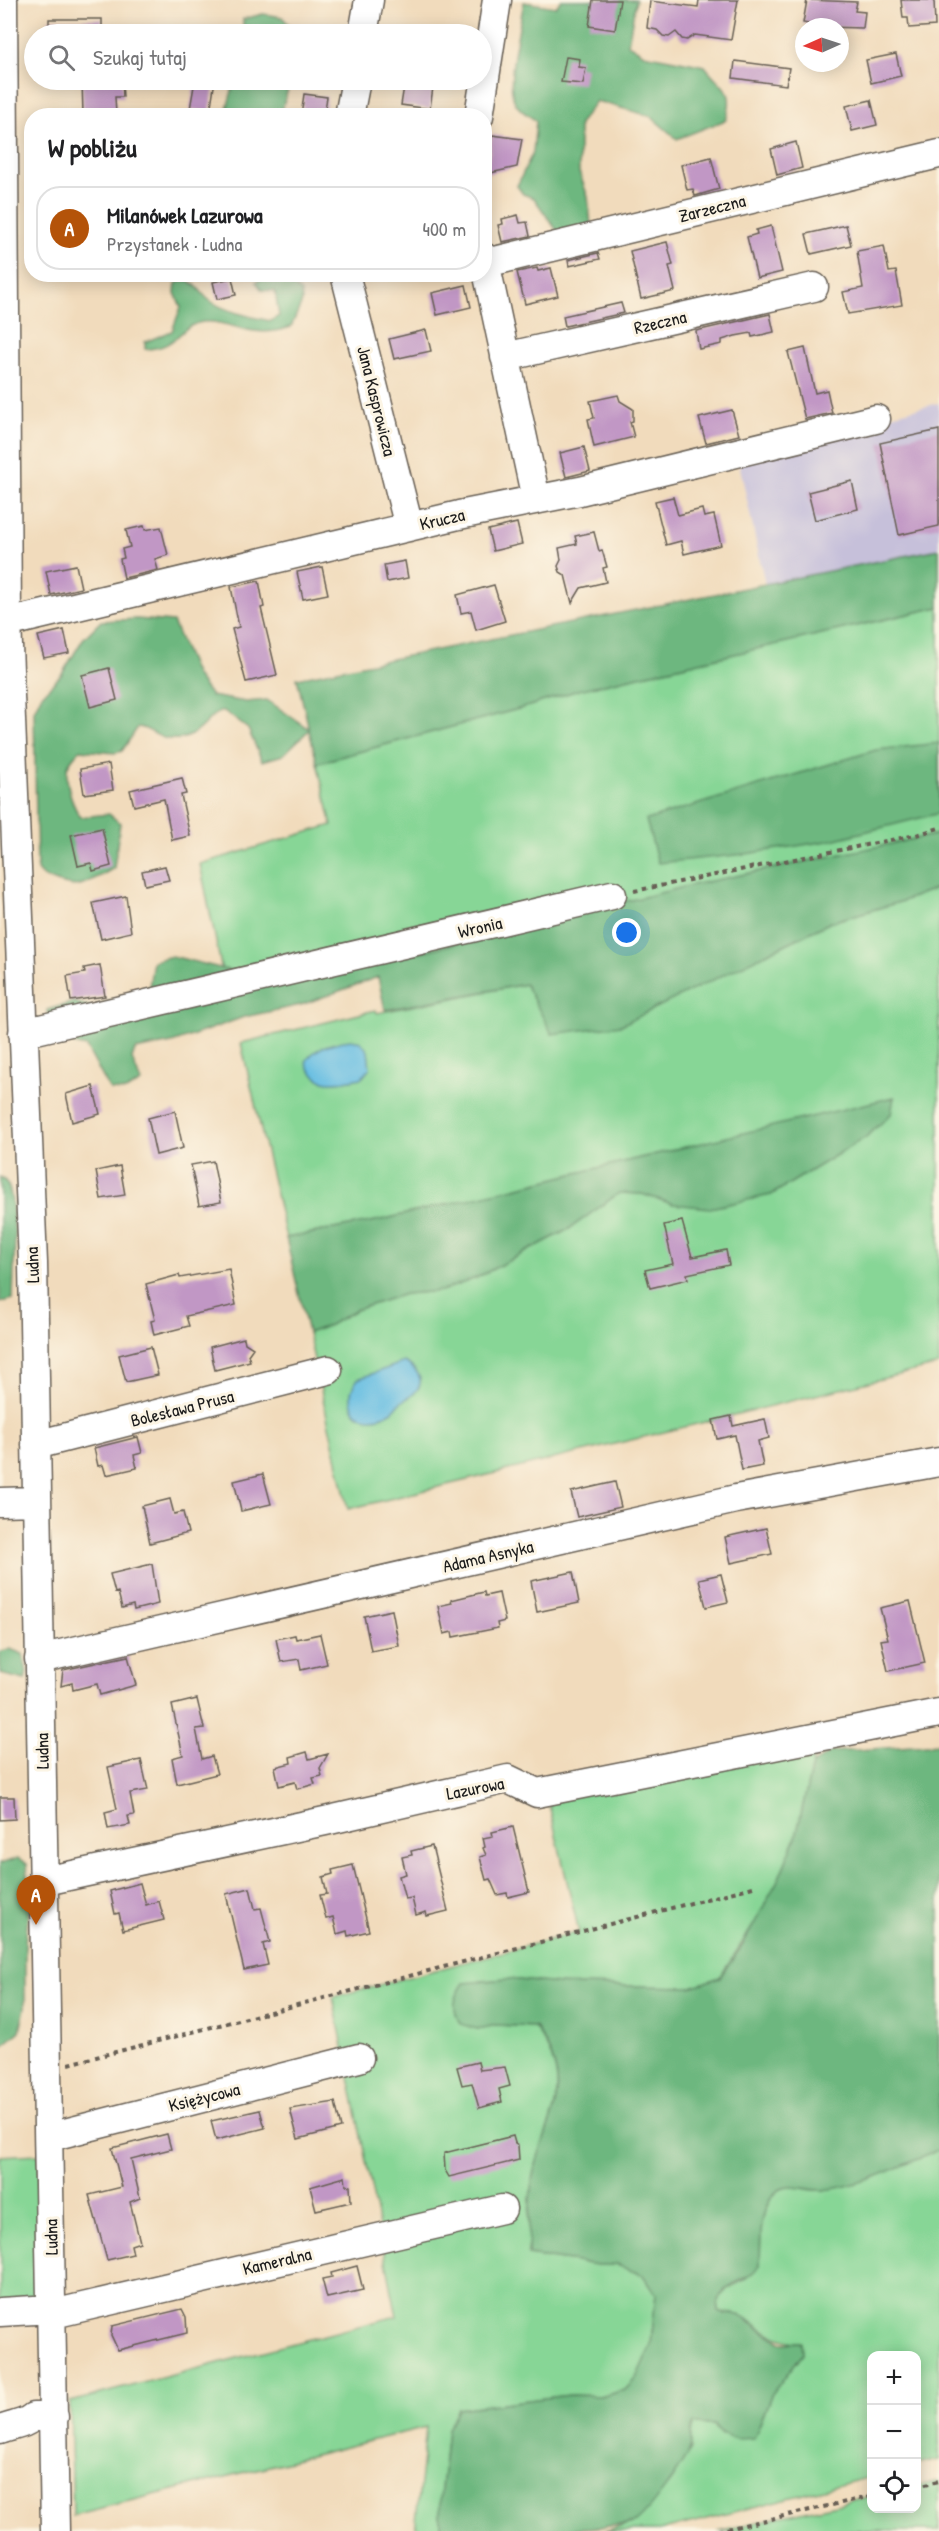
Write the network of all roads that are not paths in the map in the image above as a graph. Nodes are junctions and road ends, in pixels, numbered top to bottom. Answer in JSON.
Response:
{"nodes":[{"id":1,"x":3,"y":0,"type":"edge"},
{"id":2,"x":369,"y":0,"type":"edge"},
{"id":3,"x":497,"y":0,"type":"edge"},
{"id":4,"x":365,"y":24,"type":"edge"},
{"id":5,"x":492,"y":32,"type":"edge"},
{"id":6,"x":354,"y":90,"type":"edge"},
{"id":7,"x":483,"y":90,"type":"edge"},
{"id":8,"x":351,"y":108,"type":"edge"},
{"id":9,"x":480,"y":108,"type":"edge"},
{"id":10,"x":939,"y":153,"type":"edge"},
{"id":11,"x":492,"y":258,"type":"edge"},
{"id":12,"x":347,"y":282,"type":"edge"},
{"id":13,"x":490,"y":282,"type":"edge"},
{"id":14,"x":814,"y":287,"type":"dead end"},
{"id":15,"x":505,"y":357,"type":"junction"},
{"id":16,"x":876,"y":419,"type":"dead end"},
{"id":17,"x":536,"y":499,"type":"junction"},
{"id":18,"x":409,"y":527,"type":"junction"},
{"id":19,"x":7,"y":621,"type":"junction"},
{"id":20,"x":612,"y":896,"type":"road end"},
{"id":21,"x":23,"y":1033,"type":"junction"},
{"id":22,"x":328,"y":1370,"type":"dead end"},
{"id":23,"x":36,"y":1445,"type":"junction"},
{"id":24,"x":939,"y":1462,"type":"edge"},
{"id":25,"x":37,"y":1501,"type":"junction"},
{"id":26,"x":0,"y":1502,"type":"edge"},
{"id":27,"x":39,"y":1659,"type":"junction"},
{"id":28,"x":939,"y":1713,"type":"edge"},
{"id":29,"x":45,"y":1881,"type":"junction"},
{"id":30,"x":359,"y":2058,"type":"dead end"},
{"id":31,"x":49,"y":2137,"type":"junction"},
{"id":32,"x":502,"y":2209,"type":"dead end"},
{"id":33,"x":0,"y":2312,"type":"edge"},
{"id":34,"x":52,"y":2312,"type":"junction"},
{"id":35,"x":54,"y":2416,"type":"junction"},
{"id":36,"x":0,"y":2430,"type":"edge"},
{"id":37,"x":56,"y":2531,"type":"edge"}],
"edges":[{"from":1,"to":19,"type":"street","name":"Ludna"},
{"from":2,"to":4,"type":"street"},
{"from":3,"to":5,"type":"street"},
{"from":6,"to":8,"type":"street"},
{"from":7,"to":9,"type":"street"},
{"from":10,"to":11,"type":"street","name":"Zarzeczna"},
{"from":12,"to":18,"type":"street","name":"Jana Kasprowicza"},
{"from":13,"to":15,"type":"street"},
{"from":14,"to":15,"type":"street","name":"Rzeczna"},
{"from":15,"to":17,"type":"street"},
{"from":16,"to":17,"type":"street","name":"Krucza"},
{"from":17,"to":18,"type":"street","name":"Krucza"},
{"from":18,"to":19,"type":"street","name":"Krucza"},
{"from":19,"to":21,"type":"street","name":"Ludna"},
{"from":20,"to":21,"type":"street","name":"Wronia"},
{"from":21,"to":23,"type":"street","name":"Ludna"},
{"from":22,"to":23,"type":"street","name":"Bolesława Prusa"},
{"from":23,"to":25,"type":"street","name":"Ludna"},
{"from":24,"to":27,"type":"street","name":"Adama Asnyka"},
{"from":25,"to":26,"type":"street"},
{"from":25,"to":27,"type":"street","name":"Ludna"},
{"from":27,"to":29,"type":"street","name":"Ludna"},
{"from":28,"to":29,"type":"street","name":"Lazurowa"},
{"from":29,"to":31,"type":"street","name":"Ludna"},
{"from":30,"to":31,"type":"street","name":"Księżycowa"},
{"from":31,"to":34,"type":"street","name":"Ludna"},
{"from":32,"to":34,"type":"street","name":"Kameralna"},
{"from":33,"to":34,"type":"street","name":"Kameralna"},
{"from":34,"to":35,"type":"street","name":"Ludna"},
{"from":35,"to":36,"type":"street"},
{"from":35,"to":37,"type":"street","name":"Ludna"}]}
